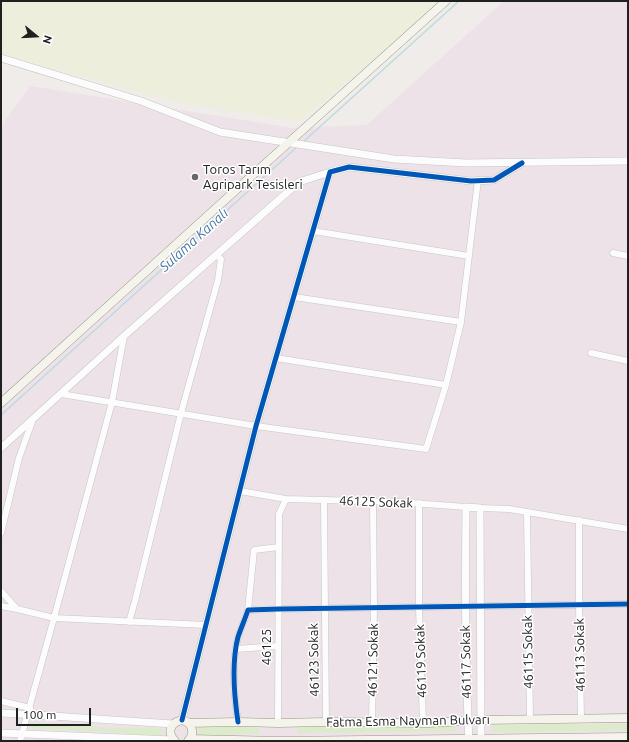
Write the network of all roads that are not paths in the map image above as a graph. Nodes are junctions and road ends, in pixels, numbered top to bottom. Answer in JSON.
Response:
{"nodes":[{"id":1,"x":446,"y":1,"type":"edge"},
{"id":2,"x":1,"y":58,"type":"edge"},
{"id":3,"x":287,"y":142,"type":"junction"},
{"id":4,"x":628,"y":161,"type":"edge"},
{"id":5,"x":522,"y":163,"type":"junction"},
{"id":6,"x":330,"y":172,"type":"junction"},
{"id":7,"x":478,"y":180,"type":"junction"},
{"id":8,"x":313,"y":231,"type":"junction"},
{"id":9,"x":613,"y":253,"type":"dead end"},
{"id":10,"x":216,"y":255,"type":"junction"},
{"id":11,"x":469,"y":256,"type":"junction"},
{"id":12,"x":628,"y":256,"type":"edge"},
{"id":13,"x":294,"y":297,"type":"junction"},
{"id":14,"x":461,"y":322,"type":"junction"},
{"id":15,"x":124,"y":336,"type":"junction"},
{"id":16,"x":591,"y":353,"type":"dead end"},
{"id":17,"x":276,"y":358,"type":"junction"},
{"id":18,"x":628,"y":361,"type":"edge"},
{"id":19,"x":446,"y":385,"type":"junction"},
{"id":20,"x":61,"y":394,"type":"junction"},
{"id":21,"x":112,"y":402,"type":"junction"},
{"id":22,"x":1,"y":403,"type":"edge"},
{"id":23,"x":181,"y":413,"type":"junction"},
{"id":24,"x":33,"y":419,"type":"junction"},
{"id":25,"x":256,"y":426,"type":"junction"},
{"id":26,"x":1,"y":448,"type":"edge"},
{"id":27,"x":240,"y":491,"type":"junction"},
{"id":28,"x":286,"y":499,"type":"junction"},
{"id":29,"x":324,"y":500,"type":"junction"},
{"id":30,"x":373,"y":501,"type":"junction"},
{"id":31,"x":418,"y":503,"type":"junction"},
{"id":32,"x":466,"y":507,"type":"junction"},
{"id":33,"x":480,"y":508,"type":"junction"},
{"id":34,"x":527,"y":513,"type":"junction"},
{"id":35,"x":579,"y":520,"type":"junction"},
{"id":36,"x":628,"y":529,"type":"edge"},
{"id":37,"x":1,"y":533,"type":"edge"},
{"id":38,"x":279,"y":547,"type":"junction"},
{"id":39,"x":1,"y":591,"type":"edge"},
{"id":40,"x":628,"y":604,"type":"edge"},
{"id":41,"x":1,"y":606,"type":"edge"},
{"id":42,"x":528,"y":606,"type":"junction"},
{"id":43,"x":579,"y":606,"type":"junction"},
{"id":44,"x":464,"y":607,"type":"junction"},
{"id":45,"x":481,"y":607,"type":"junction"},
{"id":46,"x":374,"y":608,"type":"junction"},
{"id":47,"x":419,"y":608,"type":"junction"},
{"id":48,"x":17,"y":609,"type":"junction"},
{"id":49,"x":279,"y":609,"type":"junction"},
{"id":50,"x":324,"y":609,"type":"junction"},
{"id":51,"x":248,"y":610,"type":"junction"},
{"id":52,"x":54,"y":618,"type":"junction"},
{"id":53,"x":129,"y":622,"type":"junction"},
{"id":54,"x":206,"y":625,"type":"junction"},
{"id":55,"x":278,"y":646,"type":"junction"},
{"id":56,"x":236,"y":649,"type":"junction"},
{"id":57,"x":1,"y":701,"type":"edge"},
{"id":58,"x":29,"y":711,"type":"junction"},
{"id":59,"x":1,"y":714,"type":"edge"},
{"id":60,"x":581,"y":718,"type":"junction"},
{"id":61,"x":628,"y":718,"type":"edge"},
{"id":62,"x":530,"y":719,"type":"junction"},
{"id":63,"x":482,"y":720,"type":"junction"},
{"id":64,"x":467,"y":721,"type":"junction"},
{"id":65,"x":185,"y":722,"type":"junction"},
{"id":66,"x":238,"y":722,"type":"junction"},
{"id":67,"x":326,"y":722,"type":"junction"},
{"id":68,"x":278,"y":723,"type":"junction"},
{"id":69,"x":372,"y":723,"type":"junction"},
{"id":70,"x":423,"y":723,"type":"junction"},
{"id":71,"x":173,"y":724,"type":"junction"},
{"id":72,"x":1,"y":734,"type":"edge"},
{"id":73,"x":628,"y":736,"type":"edge"},
{"id":74,"x":21,"y":737,"type":"edge"},
{"id":75,"x":526,"y":739,"type":"edge"},
{"id":76,"x":578,"y":739,"type":"edge"},
{"id":77,"x":189,"y":740,"type":"edge"},
{"id":78,"x":236,"y":740,"type":"edge"},
{"id":79,"x":376,"y":740,"type":"edge"},
{"id":80,"x":421,"y":740,"type":"edge"},
{"id":81,"x":469,"y":740,"type":"edge"},
{"id":82,"x":481,"y":740,"type":"edge"},
{"id":83,"x":174,"y":741,"type":"edge"},
{"id":84,"x":279,"y":741,"type":"edge"},
{"id":85,"x":329,"y":741,"type":"edge"}],
"edges":[{"from":1,"to":3,"type":"main road"},
{"from":2,"to":3,"type":"street"},
{"from":3,"to":5,"type":"street"},
{"from":3,"to":22,"type":"main road"},
{"from":4,"to":5,"type":"street"},
{"from":5,"to":7,"type":"street"},
{"from":6,"to":7,"type":"street"},
{"from":6,"to":8,"type":"street"},
{"from":6,"to":10,"type":"street"},
{"from":7,"to":11,"type":"street"},
{"from":8,"to":11,"type":"street"},
{"from":8,"to":13,"type":"street"},
{"from":9,"to":12,"type":"street"},
{"from":10,"to":15,"type":"street"},
{"from":10,"to":23,"type":"street"},
{"from":11,"to":14,"type":"street"},
{"from":13,"to":14,"type":"street"},
{"from":13,"to":17,"type":"street"},
{"from":14,"to":19,"type":"street"},
{"from":15,"to":20,"type":"street"},
{"from":15,"to":21,"type":"street"},
{"from":16,"to":18,"type":"street"},
{"from":17,"to":19,"type":"street"},
{"from":17,"to":25,"type":"street"},
{"from":19,"to":25,"type":"street"},
{"from":20,"to":21,"type":"street"},
{"from":20,"to":24,"type":"street"},
{"from":21,"to":23,"type":"street"},
{"from":21,"to":52,"type":"street"},
{"from":23,"to":25,"type":"street"},
{"from":23,"to":53,"type":"street"},
{"from":24,"to":26,"type":"street"},
{"from":24,"to":37,"type":"street"},
{"from":25,"to":27,"type":"street"},
{"from":27,"to":28,"type":"street","name":"46125 Sokak"},
{"from":27,"to":54,"type":"street"},
{"from":28,"to":29,"type":"street","name":"46125 Sokak"},
{"from":28,"to":38,"type":"street","name":"46125"},
{"from":29,"to":30,"type":"street","name":"46125 Sokak"},
{"from":29,"to":50,"type":"street","name":"46123 Sokak"},
{"from":30,"to":31,"type":"street","name":"46125 Sokak"},
{"from":30,"to":46,"type":"street","name":"46121 Sokak"},
{"from":31,"to":32,"type":"street","name":"46125 Sokak"},
{"from":31,"to":47,"type":"street","name":"46119 Sokak"},
{"from":32,"to":33,"type":"street"},
{"from":32,"to":44,"type":"street","name":"46117 Sokak"},
{"from":33,"to":34,"type":"street"},
{"from":33,"to":45,"type":"street","name":"46117 Sokak"},
{"from":34,"to":35,"type":"street"},
{"from":34,"to":42,"type":"street","name":"46115 Sokak"},
{"from":35,"to":36,"type":"street"},
{"from":35,"to":43,"type":"street","name":"46113 Sokak"},
{"from":38,"to":49,"type":"street","name":"46125"},
{"from":38,"to":51,"type":"street"},
{"from":39,"to":48,"type":"street"},
{"from":40,"to":43,"type":"street"},
{"from":41,"to":48,"type":"street"},
{"from":42,"to":43,"type":"street"},
{"from":42,"to":45,"type":"street"},
{"from":42,"to":62,"type":"street","name":"46115 Sokak"},
{"from":43,"to":60,"type":"street","name":"46113 Sokak"},
{"from":44,"to":45,"type":"street"},
{"from":44,"to":47,"type":"street"},
{"from":44,"to":64,"type":"street","name":"46117 Sokak"},
{"from":45,"to":63,"type":"street","name":"46117 Sokak"},
{"from":46,"to":47,"type":"street"},
{"from":46,"to":50,"type":"street"},
{"from":46,"to":69,"type":"street","name":"46121 Sokak"},
{"from":47,"to":70,"type":"street","name":"46119 Sokak"},
{"from":48,"to":52,"type":"street"},
{"from":49,"to":50,"type":"street"},
{"from":49,"to":51,"type":"street"},
{"from":49,"to":55,"type":"street","name":"46125"},
{"from":50,"to":67,"type":"street","name":"46123 Sokak"},
{"from":51,"to":56,"type":"street"},
{"from":52,"to":53,"type":"street"},
{"from":52,"to":58,"type":"street"},
{"from":53,"to":54,"type":"street"},
{"from":54,"to":65,"type":"street"},
{"from":55,"to":56,"type":"street"},
{"from":55,"to":68,"type":"street","name":"46125"},
{"from":56,"to":66,"type":"street"},
{"from":57,"to":58,"type":"street"},
{"from":58,"to":59,"type":"street"},
{"from":58,"to":71,"type":"street"},
{"from":58,"to":74,"type":"street"},
{"from":60,"to":61,"type":"main road","name":"Fatma Esma Nayman Bulvarı"},
{"from":60,"to":62,"type":"main road","name":"Fatma Esma Nayman Bulvarı"},
{"from":62,"to":63,"type":"main road","name":"Fatma Esma Nayman Bulvarı"},
{"from":63,"to":64,"type":"main road","name":"Fatma Esma Nayman Bulvarı"},
{"from":63,"to":82,"type":"street","name":"46117 Sokak"},
{"from":64,"to":70,"type":"main road","name":"Fatma Esma Nayman Bulvarı"},
{"from":64,"to":81,"type":"street","name":"46117 Sokak"},
{"from":65,"to":66,"type":"main road","name":"Fatma Esma Nayman Bulvarı"},
{"from":65,"to":71,"type":"main road"},
{"from":65,"to":77,"type":"main road"},
{"from":66,"to":68,"type":"main road","name":"Fatma Esma Nayman Bulvarı"},
{"from":67,"to":68,"type":"main road","name":"Fatma Esma Nayman Bulvarı"},
{"from":67,"to":69,"type":"main road","name":"Fatma Esma Nayman Bulvarı"},
{"from":69,"to":70,"type":"main road","name":"Fatma Esma Nayman Bulvarı"},
{"from":71,"to":83,"type":"main road"},
{"from":72,"to":74,"type":"street"},
{"from":73,"to":76,"type":"main road","name":"Fatma Esma Nayman Bulvarı"},
{"from":74,"to":83,"type":"street"},
{"from":75,"to":76,"type":"main road","name":"Fatma Esma Nayman Bulvarı"},
{"from":75,"to":82,"type":"main road","name":"Fatma Esma Nayman Bulvarı"},
{"from":77,"to":78,"type":"main road","name":"Fatma Esma Nayman Bulvarı"},
{"from":78,"to":84,"type":"main road","name":"Fatma Esma Nayman Bulvarı"},
{"from":79,"to":80,"type":"main road","name":"Fatma Esma Nayman Bulvarı"},
{"from":79,"to":85,"type":"main road","name":"Fatma Esma Nayman Bulvarı"},
{"from":80,"to":81,"type":"main road","name":"Fatma Esma Nayman Bulvarı"},
{"from":81,"to":82,"type":"main road","name":"Fatma Esma Nayman Bulvarı"},
{"from":84,"to":85,"type":"main road","name":"Fatma Esma Nayman Bulvarı"}]}
